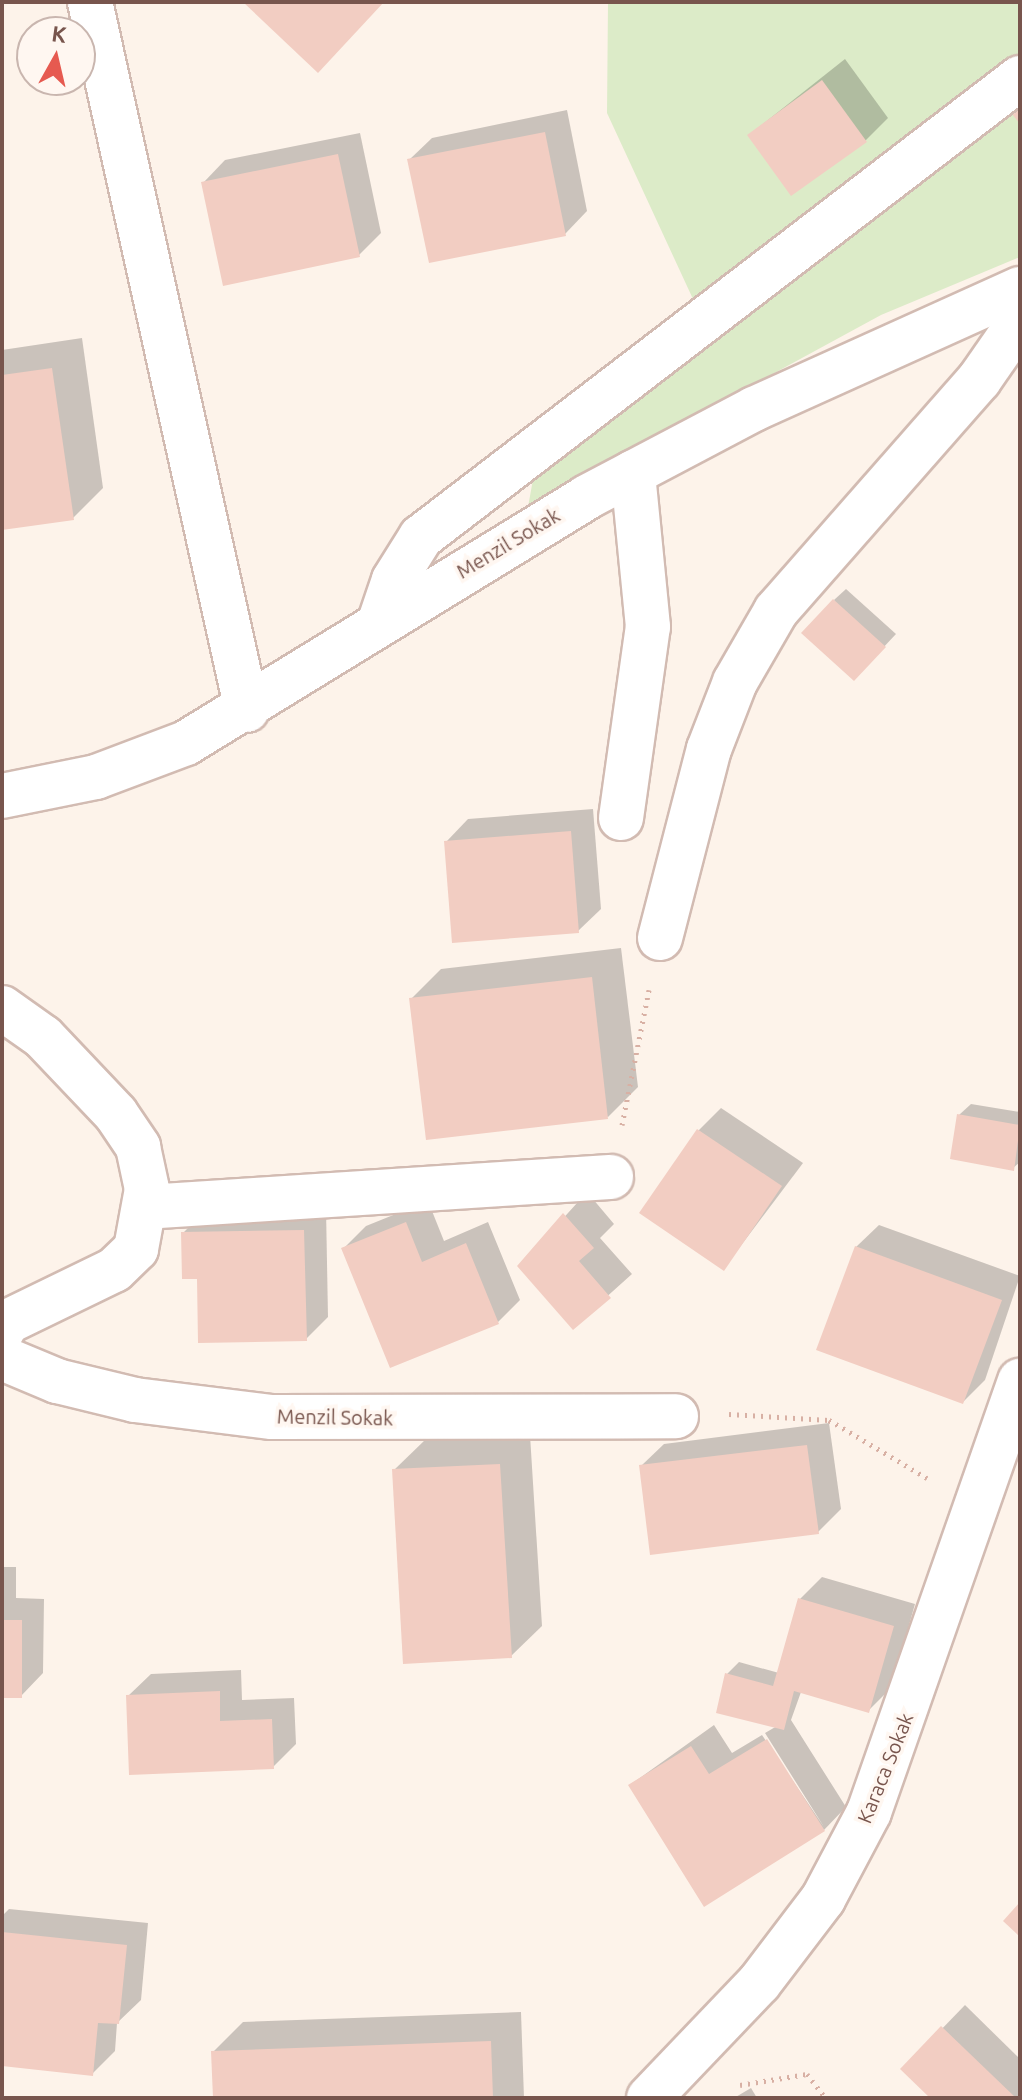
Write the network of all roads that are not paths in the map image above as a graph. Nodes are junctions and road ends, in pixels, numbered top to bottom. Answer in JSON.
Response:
{"nodes":[{"id":1,"x":90,"y":2,"type":"edge"},
{"id":2,"x":1020,"y":78,"type":"edge"},
{"id":3,"x":1020,"y":289,"type":"edge"},
{"id":4,"x":1020,"y":321,"type":"edge"},
{"id":5,"x":633,"y":473,"type":"junction"},
{"id":6,"x":379,"y":624,"type":"junction"},
{"id":7,"x":247,"y":710,"type":"junction"},
{"id":8,"x":2,"y":796,"type":"edge"},
{"id":9,"x":621,"y":818,"type":"dead end"},
{"id":10,"x":660,"y":938,"type":"road end"},
{"id":11,"x":2,"y":1008,"type":"edge"},
{"id":12,"x":611,"y":1177,"type":"road end"},
{"id":13,"x":146,"y":1207,"type":"junction"},
{"id":14,"x":2,"y":1331,"type":"edge"},
{"id":15,"x":2,"y":1358,"type":"edge"},
{"id":16,"x":1020,"y":1381,"type":"edge"},
{"id":17,"x":676,"y":1416,"type":"road end"},
{"id":18,"x":649,"y":2098,"type":"edge"}],
"edges":[{"from":1,"to":7,"type":"street"},
{"from":2,"to":6,"type":"street"},
{"from":3,"to":5,"type":"street","name":"Menzil Sokak"},
{"from":4,"to":10,"type":"street"},
{"from":5,"to":6,"type":"street","name":"Menzil Sokak"},
{"from":5,"to":9,"type":"street"},
{"from":6,"to":7,"type":"street","name":"Menzil Sokak"},
{"from":7,"to":8,"type":"street","name":"Menzil Sokak"},
{"from":11,"to":13,"type":"street"},
{"from":12,"to":13,"type":"street"},
{"from":13,"to":14,"type":"street"},
{"from":15,"to":17,"type":"street","name":"Menzil Sokak"},
{"from":16,"to":18,"type":"street","name":"Karaca Sokak"}]}
